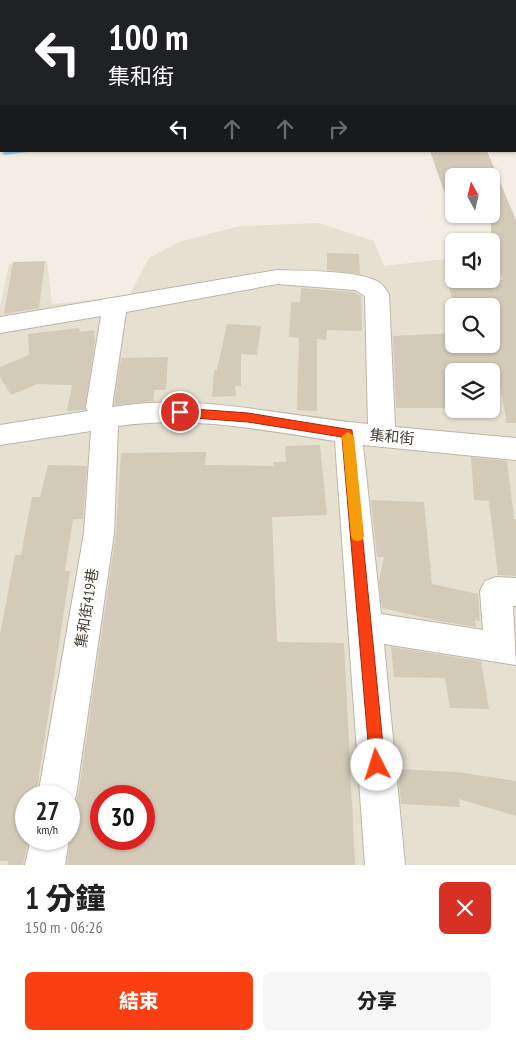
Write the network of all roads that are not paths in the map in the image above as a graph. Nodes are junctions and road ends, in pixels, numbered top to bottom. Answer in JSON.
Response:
{"nodes":[{"id":1,"x":115,"y":306,"type":"junction"},
{"id":2,"x":0,"y":325,"type":"edge"},
{"id":3,"x":104,"y":419,"type":"junction"},
{"id":4,"x":2,"y":429,"type":"edge"},
{"id":5,"x":348,"y":433,"type":"junction"},
{"id":6,"x":382,"y":436,"type":"junction"},
{"id":7,"x":516,"y":449,"type":"edge"},
{"id":8,"x":516,"y":592,"type":"edge"},
{"id":9,"x":366,"y":626,"type":"junction"},
{"id":10,"x":509,"y":648,"type":"edge"},
{"id":11,"x":58,"y":785,"type":"edge"},
{"id":12,"x":48,"y":850,"type":"edge"},
{"id":13,"x":45,"y":865,"type":"edge"},
{"id":14,"x":385,"y":865,"type":"edge"}],
"edges":[{"from":1,"to":2,"type":"street"},
{"from":1,"to":3,"type":"street","name":"集和街419巷"},
{"from":1,"to":6,"type":"street"},
{"from":3,"to":4,"type":"street","name":"集和街"},
{"from":3,"to":5,"type":"street","name":"集和街"},
{"from":3,"to":11,"type":"street","name":"集和街419巷"},
{"from":5,"to":6,"type":"street","name":"集和街"},
{"from":5,"to":9,"type":"street"},
{"from":6,"to":7,"type":"street","name":"集和街"},
{"from":8,"to":10,"type":"street"},
{"from":9,"to":10,"type":"street"},
{"from":9,"to":14,"type":"street"},
{"from":12,"to":13,"type":"street"}]}
